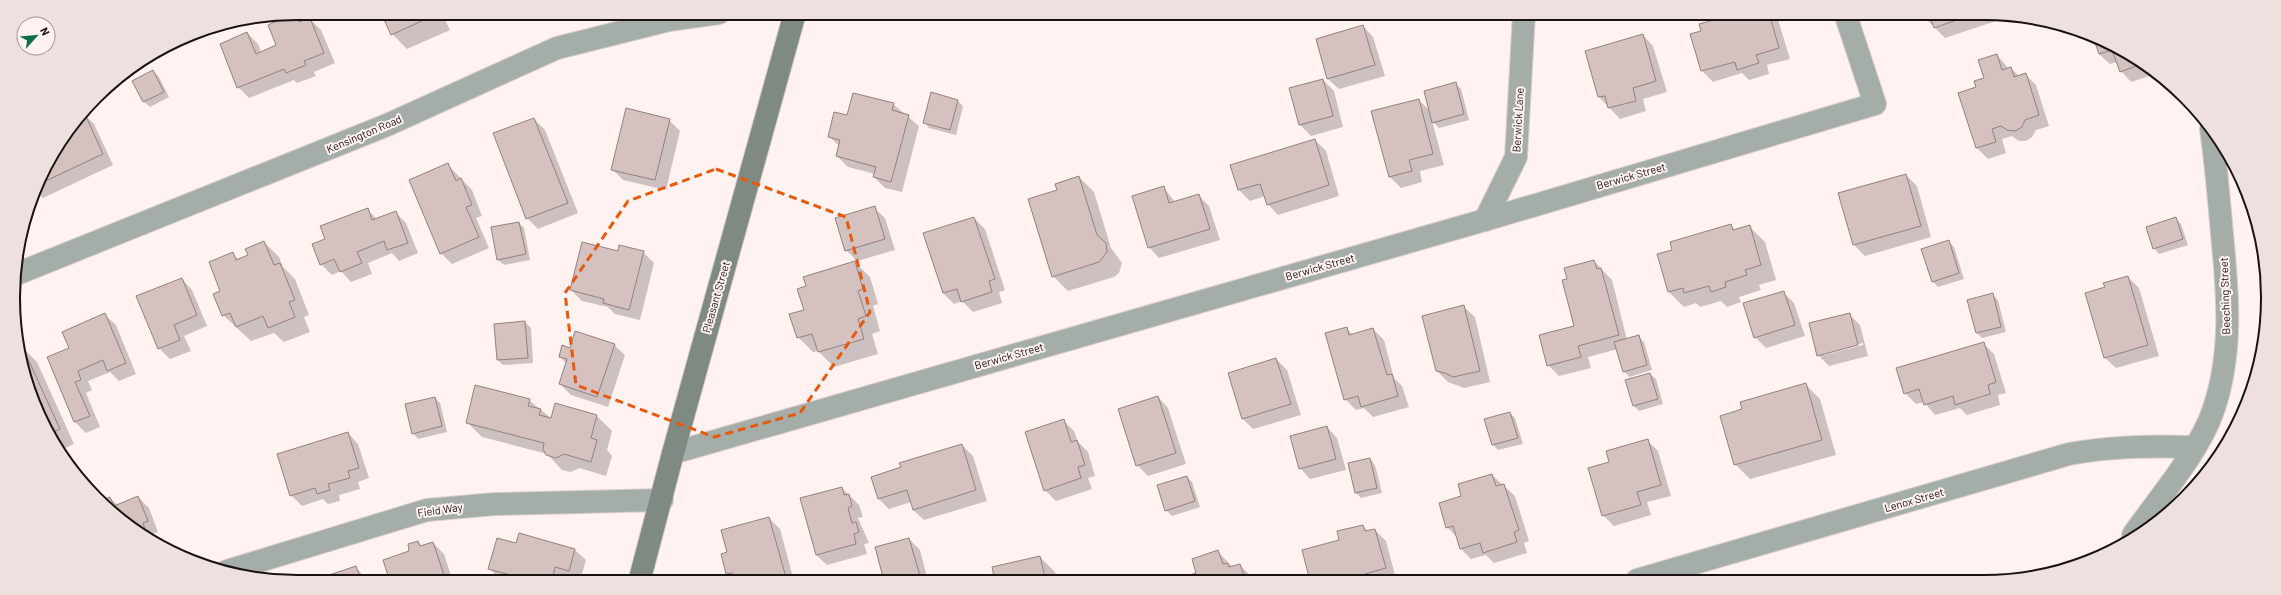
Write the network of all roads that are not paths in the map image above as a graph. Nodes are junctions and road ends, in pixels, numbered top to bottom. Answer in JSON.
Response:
{"nodes":[{"id":1,"x":669,"y":20,"type":"edge"},
{"id":2,"x":793,"y":20,"type":"edge"},
{"id":3,"x":1524,"y":20,"type":"edge"},
{"id":4,"x":1847,"y":20,"type":"edge"},
{"id":5,"x":2212,"y":140,"type":"edge"},
{"id":6,"x":1485,"y":220,"type":"junction"},
{"id":7,"x":21,"y":272,"type":"edge"},
{"id":8,"x":2195,"y":447,"type":"junction"},
{"id":9,"x":672,"y":453,"type":"junction"},
{"id":10,"x":662,"y":500,"type":"junction"},
{"id":11,"x":2138,"y":528,"type":"edge"},
{"id":12,"x":236,"y":568,"type":"edge"},
{"id":13,"x":641,"y":575,"type":"edge"},
{"id":14,"x":1654,"y":575,"type":"edge"}],
"edges":[{"from":1,"to":7,"type":"street","name":"Kensington Road"},
{"from":2,"to":9,"type":"main road","name":"Pleasant Street"},
{"from":3,"to":6,"type":"street","name":"Berwick Lane"},
{"from":4,"to":6,"type":"street","name":"Berwick Street"},
{"from":5,"to":8,"type":"street","name":"Beeching Street"},
{"from":6,"to":9,"type":"street","name":"Berwick Street"},
{"from":8,"to":11,"type":"street","name":"Beeching Street"},
{"from":8,"to":14,"type":"street","name":"Lenox Street"},
{"from":9,"to":10,"type":"main road","name":"Pleasant Street"},
{"from":10,"to":12,"type":"street","name":"Field Way"},
{"from":10,"to":13,"type":"main road","name":"Pleasant Street"}]}
